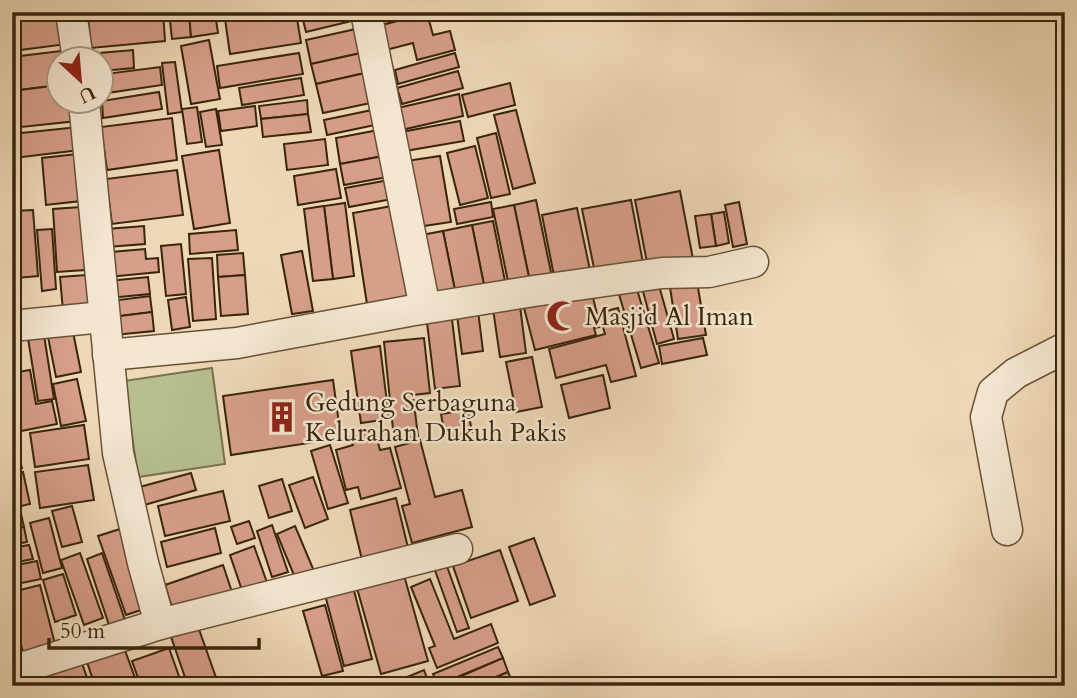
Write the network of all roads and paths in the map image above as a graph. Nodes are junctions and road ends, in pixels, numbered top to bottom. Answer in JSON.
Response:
{"nodes":[{"id":1,"x":71,"y":12,"type":"edge"},
{"id":2,"x":366,"y":12,"type":"edge"},
{"id":3,"x":76,"y":46,"type":"edge"},
{"id":4,"x":85,"y":116,"type":"edge"},
{"id":5,"x":753,"y":262,"type":"dead end"},
{"id":6,"x":425,"y":308,"type":"junction"},
{"id":7,"x":103,"y":317,"type":"junction"},
{"id":8,"x":12,"y":326,"type":"edge"},
{"id":9,"x":1065,"y":348,"type":"edge"},
{"id":10,"x":108,"y":355,"type":"junction"},
{"id":11,"x":1007,"y":530,"type":"dead end"},
{"id":12,"x":457,"y":549,"type":"dead end"},
{"id":13,"x":160,"y":624,"type":"junction"},
{"id":14,"x":12,"y":669,"type":"edge"}],
"edges":[{"from":1,"to":3,"type":"street"},
{"from":2,"to":6,"type":"street"},
{"from":4,"to":7,"type":"street"},
{"from":5,"to":6,"type":"street"},
{"from":6,"to":10,"type":"street"},
{"from":7,"to":8,"type":"street"},
{"from":7,"to":10,"type":"street"},
{"from":9,"to":11,"type":"street"},
{"from":10,"to":13,"type":"street"},
{"from":12,"to":13,"type":"street"},
{"from":13,"to":14,"type":"street"}]}
